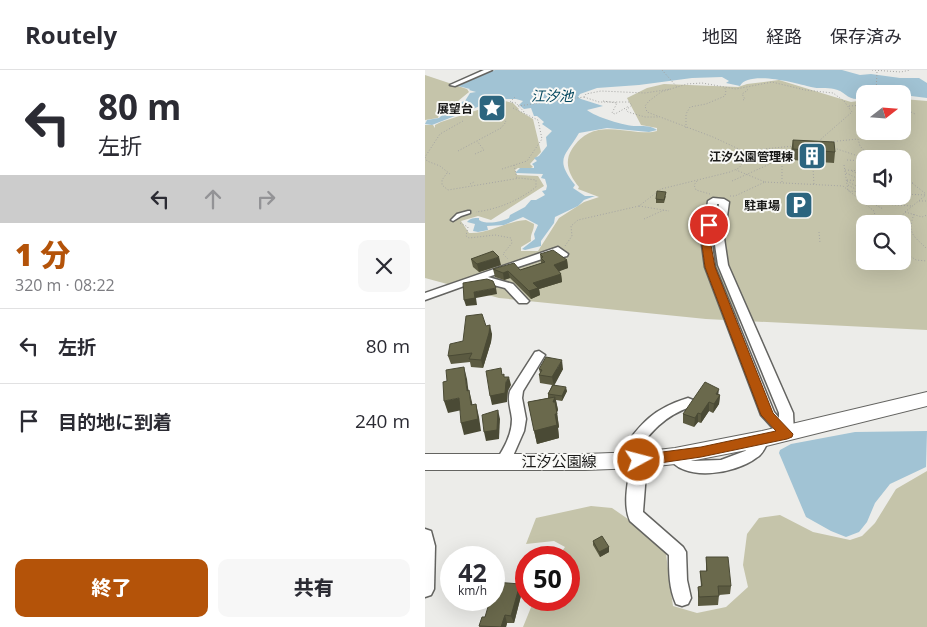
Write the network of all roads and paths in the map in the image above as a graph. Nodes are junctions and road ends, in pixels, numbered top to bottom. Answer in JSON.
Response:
{"nodes":[{"id":1,"x":489,"y":70,"type":"edge"},
{"id":2,"x":662,"y":70,"type":"edge"},
{"id":3,"x":872,"y":70,"type":"edge"},
{"id":4,"x":910,"y":70,"type":"edge"},
{"id":5,"x":877,"y":72,"type":"edge"},
{"id":6,"x":453,"y":85,"type":"dead end"},
{"id":7,"x":876,"y":85,"type":"edge"},
{"id":8,"x":677,"y":87,"type":"junction"},
{"id":9,"x":724,"y":87,"type":"junction"},
{"id":10,"x":746,"y":88,"type":"junction"},
{"id":11,"x":671,"y":89,"type":"junction"},
{"id":12,"x":515,"y":97,"type":"dead end"},
{"id":13,"x":585,"y":97,"type":"junction"},
{"id":14,"x":743,"y":100,"type":"dead end"},
{"id":15,"x":603,"y":101,"type":"junction"},
{"id":16,"x":630,"y":106,"type":"junction"},
{"id":17,"x":849,"y":106,"type":"junction"},
{"id":18,"x":856,"y":106,"type":"edge"},
{"id":19,"x":516,"y":107,"type":"junction"},
{"id":20,"x":911,"y":112,"type":"edge"},
{"id":21,"x":525,"y":113,"type":"junction"},
{"id":22,"x":494,"y":114,"type":"dead end"},
{"id":23,"x":915,"y":114,"type":"dead end"},
{"id":24,"x":501,"y":115,"type":"dead end"},
{"id":25,"x":497,"y":116,"type":"dead end"},
{"id":26,"x":661,"y":116,"type":"junction"},
{"id":27,"x":463,"y":121,"type":"dead end"},
{"id":28,"x":685,"y":128,"type":"junction"},
{"id":29,"x":477,"y":141,"type":"junction"},
{"id":30,"x":828,"y":142,"type":"edge"},
{"id":31,"x":821,"y":143,"type":"edge"},
{"id":32,"x":802,"y":145,"type":"edge"},
{"id":33,"x":829,"y":146,"type":"edge"},
{"id":34,"x":749,"y":150,"type":"junction"},
{"id":35,"x":864,"y":150,"type":"edge"},
{"id":36,"x":743,"y":151,"type":"junction"},
{"id":37,"x":458,"y":152,"type":"dead end"},
{"id":38,"x":475,"y":154,"type":"dead end"},
{"id":39,"x":856,"y":156,"type":"edge"},
{"id":40,"x":770,"y":158,"type":"dead end"},
{"id":41,"x":847,"y":160,"type":"dead end"},
{"id":42,"x":856,"y":160,"type":"edge"},
{"id":43,"x":773,"y":163,"type":"dead end"},
{"id":44,"x":514,"y":165,"type":"junction"},
{"id":45,"x":844,"y":165,"type":"dead end"},
{"id":46,"x":781,"y":166,"type":"dead end"},
{"id":47,"x":813,"y":168,"type":"dead end"},
{"id":48,"x":502,"y":169,"type":"dead end"},
{"id":49,"x":736,"y":170,"type":"junction"},
{"id":50,"x":850,"y":170,"type":"junction"},
{"id":51,"x":856,"y":170,"type":"edge"},
{"id":52,"x":845,"y":171,"type":"junction"},
{"id":53,"x":447,"y":173,"type":"junction"},
{"id":54,"x":856,"y":173,"type":"edge"},
{"id":55,"x":450,"y":174,"type":"dead end"},
{"id":56,"x":747,"y":174,"type":"junction"},
{"id":57,"x":856,"y":177,"type":"edge"},
{"id":58,"x":517,"y":179,"type":"junction"},
{"id":59,"x":697,"y":180,"type":"junction"},
{"id":60,"x":847,"y":180,"type":"junction"},
{"id":61,"x":732,"y":181,"type":"dead end"},
{"id":62,"x":856,"y":181,"type":"edge"},
{"id":63,"x":474,"y":182,"type":"dead end"},
{"id":64,"x":765,"y":182,"type":"junction"},
{"id":65,"x":782,"y":183,"type":"junction"},
{"id":66,"x":913,"y":183,"type":"edge"},
{"id":67,"x":470,"y":184,"type":"dead end"},
{"id":68,"x":815,"y":185,"type":"junction"},
{"id":69,"x":848,"y":185,"type":"junction"},
{"id":70,"x":856,"y":186,"type":"edge"},
{"id":71,"x":856,"y":189,"type":"edge"},
{"id":72,"x":848,"y":191,"type":"junction"},
{"id":73,"x":856,"y":191,"type":"edge"},
{"id":74,"x":711,"y":194,"type":"dead end"},
{"id":75,"x":911,"y":194,"type":"edge"},
{"id":76,"x":926,"y":195,"type":"edge"},
{"id":77,"x":727,"y":196,"type":"dead end"},
{"id":78,"x":856,"y":197,"type":"edge"},
{"id":79,"x":919,"y":201,"type":"junction"},
{"id":80,"x":927,"y":202,"type":"edge"},
{"id":81,"x":867,"y":205,"type":"edge"},
{"id":82,"x":875,"y":205,"type":"edge"},
{"id":83,"x":900,"y":205,"type":"edge"},
{"id":84,"x":639,"y":206,"type":"junction"},
{"id":85,"x":912,"y":206,"type":"junction"},
{"id":86,"x":883,"y":209,"type":"dead end"},
{"id":87,"x":664,"y":210,"type":"junction"},
{"id":88,"x":669,"y":211,"type":"dead end"},
{"id":89,"x":468,"y":212,"type":"joint"},
{"id":90,"x":905,"y":212,"type":"junction"},
{"id":91,"x":914,"y":214,"type":"junction"},
{"id":92,"x":875,"y":215,"type":"edge"},
{"id":93,"x":903,"y":215,"type":"edge"},
{"id":94,"x":927,"y":215,"type":"edge"},
{"id":95,"x":644,"y":219,"type":"dead end"},
{"id":96,"x":453,"y":220,"type":"joint"},
{"id":97,"x":819,"y":232,"type":"dead end"},
{"id":98,"x":820,"y":243,"type":"dead end"},
{"id":99,"x":927,"y":249,"type":"edge"},
{"id":100,"x":561,"y":252,"type":"joint"},
{"id":101,"x":911,"y":257,"type":"edge"},
{"id":102,"x":927,"y":261,"type":"edge"},
{"id":103,"x":523,"y":262,"type":"junction"},
{"id":104,"x":476,"y":278,"type":"junction"},
{"id":105,"x":502,"y":291,"type":"dead end"},
{"id":106,"x":515,"y":292,"type":"junction"},
{"id":107,"x":425,"y":297,"type":"edge"},
{"id":108,"x":523,"y":301,"type":"dead end"},
{"id":109,"x":539,"y":355,"type":"dead end"},
{"id":110,"x":526,"y":375,"type":"junction"},
{"id":111,"x":511,"y":376,"type":"edge"},
{"id":112,"x":927,"y":399,"type":"edge"},
{"id":113,"x":687,"y":403,"type":"dead end"},
{"id":114,"x":787,"y":434,"type":"junction"},
{"id":115,"x":504,"y":461,"type":"junction"},
{"id":116,"x":630,"y":461,"type":"junction"},
{"id":117,"x":425,"y":462,"type":"edge"},
{"id":118,"x":425,"y":536,"type":"edge"},
{"id":119,"x":425,"y":589,"type":"edge"},
{"id":120,"x":682,"y":598,"type":"dead end"}],
"edges":[{"from":1,"to":6,"type":"street"},
{"from":2,"to":8,"type":"path"},
{"from":3,"to":5,"type":"path"},
{"from":4,"to":5,"type":"path"},
{"from":5,"to":7,"type":"path"},
{"from":8,"to":9,"type":"path"},
{"from":8,"to":11,"type":"path"},
{"from":9,"to":10,"type":"path"},
{"from":9,"to":28,"type":"path"},
{"from":10,"to":14,"type":"path"},
{"from":10,"to":17,"type":"path"},
{"from":11,"to":13,"type":"path"},
{"from":11,"to":26,"type":"path"},
{"from":12,"to":19,"type":"path"},
{"from":13,"to":15,"type":"path"},
{"from":13,"to":19,"type":"path"},
{"from":15,"to":16,"type":"path"},
{"from":15,"to":16,"type":"path"},
{"from":16,"to":26,"type":"path"},
{"from":17,"to":18,"type":"path"},
{"from":17,"to":31,"type":"path"},
{"from":19,"to":21,"type":"path"},
{"from":19,"to":21,"type":"path"},
{"from":20,"to":23,"type":"path"},
{"from":21,"to":44,"type":"path"},
{"from":22,"to":25,"type":"path"},
{"from":24,"to":29,"type":"path"},
{"from":26,"to":28,"type":"path"},
{"from":27,"to":53,"type":"path"},
{"from":28,"to":36,"type":"path"},
{"from":29,"to":37,"type":"path"},
{"from":29,"to":38,"type":"path"},
{"from":30,"to":35,"type":"path"},
{"from":32,"to":34,"type":"path"},
{"from":33,"to":39,"type":"path"},
{"from":34,"to":36,"type":"path"},
{"from":34,"to":40,"type":"path"},
{"from":36,"to":49,"type":"path"},
{"from":41,"to":42,"type":"path"},
{"from":43,"to":56,"type":"path"},
{"from":44,"to":48,"type":"path"},
{"from":44,"to":58,"type":"path"},
{"from":45,"to":52,"type":"path"},
{"from":46,"to":65,"type":"path"},
{"from":47,"to":68,"type":"path"},
{"from":49,"to":56,"type":"path"},
{"from":49,"to":59,"type":"path"},
{"from":50,"to":51,"type":"path"},
{"from":50,"to":52,"type":"path"},
{"from":50,"to":54,"type":"path"},
{"from":52,"to":57,"type":"path"},
{"from":52,"to":60,"type":"path"},
{"from":53,"to":55,"type":"path"},
{"from":53,"to":58,"type":"path"},
{"from":56,"to":61,"type":"path"},
{"from":56,"to":64,"type":"path"},
{"from":58,"to":89,"type":"path"},
{"from":59,"to":74,"type":"path"},
{"from":59,"to":84,"type":"path"},
{"from":60,"to":62,"type":"path"},
{"from":60,"to":69,"type":"path"},
{"from":60,"to":70,"type":"path"},
{"from":63,"to":67,"type":"path"},
{"from":64,"to":65,"type":"path"},
{"from":64,"to":77,"type":"path"},
{"from":65,"to":68,"type":"path"},
{"from":66,"to":76,"type":"path"},
{"from":68,"to":72,"type":"path"},
{"from":69,"to":71,"type":"path"},
{"from":69,"to":72,"type":"path"},
{"from":72,"to":73,"type":"path"},
{"from":72,"to":78,"type":"path"},
{"from":75,"to":76,"type":"path"},
{"from":76,"to":79,"type":"path"},
{"from":79,"to":80,"type":"path"},
{"from":79,"to":85,"type":"path"},
{"from":81,"to":92,"type":"path"},
{"from":82,"to":86,"type":"path"},
{"from":83,"to":85,"type":"path"},
{"from":84,"to":87,"type":"path"},
{"from":84,"to":100,"type":"path"},
{"from":85,"to":90,"type":"path"},
{"from":87,"to":88,"type":"path"},
{"from":87,"to":95,"type":"path"},
{"from":89,"to":96,"type":"lane"},
{"from":90,"to":91,"type":"path"},
{"from":90,"to":93,"type":"path"},
{"from":91,"to":94,"type":"path"},
{"from":91,"to":99,"type":"path"},
{"from":96,"to":103,"type":"path"},
{"from":97,"to":98,"type":"path"},
{"from":100,"to":103,"type":"street"},
{"from":101,"to":102,"type":"path"},
{"from":103,"to":104,"type":"street"},
{"from":104,"to":106,"type":"street"},
{"from":104,"to":107,"type":"street"},
{"from":105,"to":106,"type":"street"},
{"from":106,"to":108,"type":"street"},
{"from":109,"to":110,"type":"street"},
{"from":110,"to":111,"type":"street"},
{"from":110,"to":115,"type":"street"},
{"from":112,"to":114,"type":"main road","name":"江汐公園線"},
{"from":113,"to":116,"type":"street"},
{"from":114,"to":114,"type":"street"},
{"from":114,"to":116,"type":"main road","name":"江汐公園線"},
{"from":115,"to":116,"type":"main road","name":"江汐公園線"},
{"from":115,"to":117,"type":"main road","name":"江汐公園線"},
{"from":116,"to":120,"type":"street"},
{"from":118,"to":119,"type":"street"}]}
